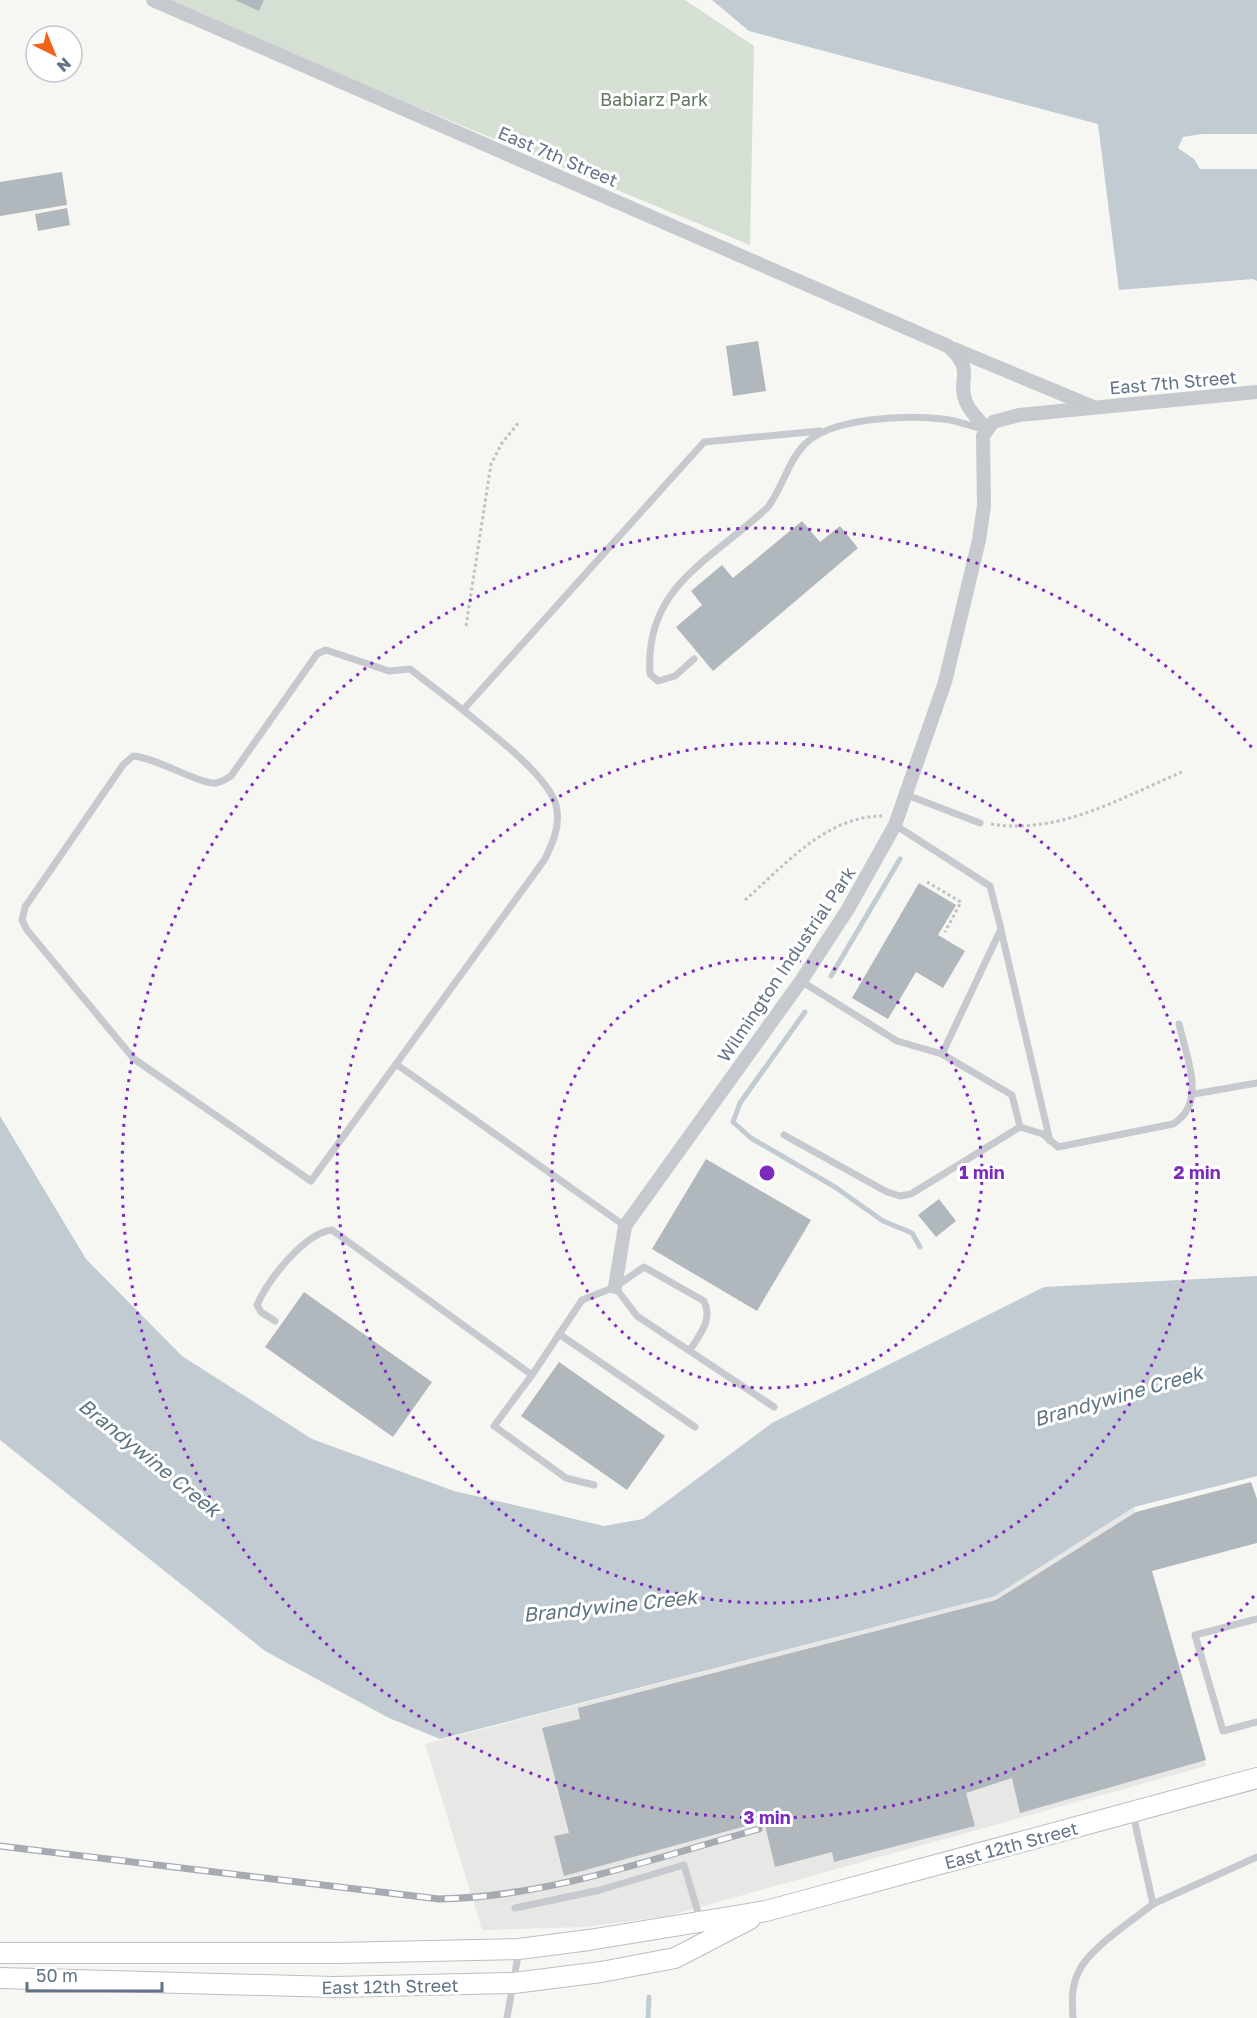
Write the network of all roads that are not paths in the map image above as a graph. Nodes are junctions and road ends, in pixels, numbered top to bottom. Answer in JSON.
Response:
{"nodes":[{"id":1,"x":159,"y":1,"type":"edge"},
{"id":2,"x":948,"y":346,"type":"junction"},
{"id":3,"x":1257,"y":392,"type":"edge"},
{"id":4,"x":1093,"y":407,"type":"junction"},
{"id":5,"x":986,"y":429,"type":"junction"},
{"id":6,"x":820,"y":431,"type":"junction"},
{"id":7,"x":694,"y":659,"type":"dead end"},
{"id":8,"x":463,"y":710,"type":"junction"},
{"id":9,"x":907,"y":795,"type":"junction"},
{"id":10,"x":897,"y":820,"type":"junction"},
{"id":11,"x":980,"y":823,"type":"road end"},
{"id":12,"x":1001,"y":929,"type":"junction"},
{"id":13,"x":801,"y":981,"type":"junction"},
{"id":14,"x":1179,"y":1024,"type":"dead end"},
{"id":15,"x":942,"y":1054,"type":"junction"},
{"id":16,"x":396,"y":1064,"type":"junction"},
{"id":17,"x":1257,"y":1083,"type":"edge"},
{"id":18,"x":1194,"y":1094,"type":"junction"},
{"id":19,"x":1020,"y":1127,"type":"junction"},
{"id":20,"x":783,"y":1135,"type":"dead end"},
{"id":21,"x":1050,"y":1141,"type":"junction"},
{"id":22,"x":626,"y":1226,"type":"junction"},
{"id":23,"x":615,"y":1287,"type":"junction"},
{"id":24,"x":275,"y":1321,"type":"dead end"},
{"id":25,"x":559,"y":1334,"type":"junction"},
{"id":26,"x":690,"y":1350,"type":"junction"},
{"id":27,"x":532,"y":1375,"type":"junction"},
{"id":28,"x":774,"y":1407,"type":"dead end"},
{"id":29,"x":695,"y":1427,"type":"dead end"},
{"id":30,"x":594,"y":1485,"type":"dead end"},
{"id":31,"x":1257,"y":1619,"type":"edge"},
{"id":32,"x":1257,"y":1722,"type":"edge"},
{"id":33,"x":1257,"y":1778,"type":"edge"},
{"id":34,"x":1133,"y":1812,"type":"junction"},
{"id":35,"x":1257,"y":1857,"type":"edge"},
{"id":36,"x":1153,"y":1904,"type":"junction"},
{"id":37,"x":515,"y":1908,"type":"dead end"},
{"id":38,"x":766,"y":1911,"type":"junction"},
{"id":39,"x":701,"y":1921,"type":"junction"},
{"id":40,"x":519,"y":1949,"type":"junction"},
{"id":41,"x":0,"y":1953,"type":"edge"},
{"id":42,"x":0,"y":1978,"type":"edge"},
{"id":43,"x":514,"y":1983,"type":"junction"},
{"id":44,"x":507,"y":2018,"type":"edge"},
{"id":45,"x":1074,"y":2018,"type":"edge"}],
"edges":[{"from":1,"to":2,"type":"street","name":"East 7th Street"},
{"from":2,"to":4,"type":"street","name":"East 7th Street"},
{"from":2,"to":5,"type":"street"},
{"from":3,"to":4,"type":"street","name":"East 7th Street"},
{"from":4,"to":5,"type":"street","name":"East 7th Street"},
{"from":5,"to":6,"type":"lane"},
{"from":5,"to":9,"type":"street","name":"Wilmington Industrial Park"},
{"from":6,"to":7,"type":"lane"},
{"from":6,"to":8,"type":"lane"},
{"from":8,"to":16,"type":"lane"},
{"from":8,"to":16,"type":"lane"},
{"from":9,"to":10,"type":"street","name":"Wilmington Industrial Park"},
{"from":9,"to":11,"type":"lane"},
{"from":10,"to":12,"type":"lane"},
{"from":10,"to":13,"type":"street","name":"Wilmington Industrial Park"},
{"from":12,"to":15,"type":"lane"},
{"from":12,"to":21,"type":"lane"},
{"from":13,"to":15,"type":"lane"},
{"from":13,"to":22,"type":"street","name":"Wilmington Industrial Park"},
{"from":14,"to":18,"type":"lane"},
{"from":15,"to":19,"type":"lane"},
{"from":16,"to":22,"type":"lane"},
{"from":17,"to":18,"type":"lane"},
{"from":18,"to":21,"type":"lane"},
{"from":19,"to":20,"type":"lane"},
{"from":19,"to":21,"type":"lane"},
{"from":22,"to":23,"type":"street","name":"Wilmington Industrial Park"},
{"from":23,"to":25,"type":"lane"},
{"from":23,"to":26,"type":"lane"},
{"from":23,"to":26,"type":"lane"},
{"from":24,"to":27,"type":"lane"},
{"from":25,"to":27,"type":"lane"},
{"from":25,"to":29,"type":"lane"},
{"from":26,"to":28,"type":"lane"},
{"from":27,"to":30,"type":"lane"},
{"from":31,"to":32,"type":"lane"},
{"from":33,"to":34,"type":"main road","name":"East 12th Street"},
{"from":34,"to":36,"type":"lane"},
{"from":34,"to":38,"type":"main road","name":"East 12th Street"},
{"from":35,"to":36,"type":"lane"},
{"from":36,"to":45,"type":"lane"},
{"from":37,"to":39,"type":"lane"},
{"from":38,"to":39,"type":"main road","name":"East 12th Street"},
{"from":38,"to":43,"type":"main road","name":"East 12th Street"},
{"from":39,"to":40,"type":"main road","name":"East 12th Street"},
{"from":40,"to":41,"type":"main road","name":"East 12th Street"},
{"from":40,"to":43,"type":"lane"},
{"from":42,"to":43,"type":"main road","name":"East 12th Street"},
{"from":43,"to":44,"type":"lane"}]}
